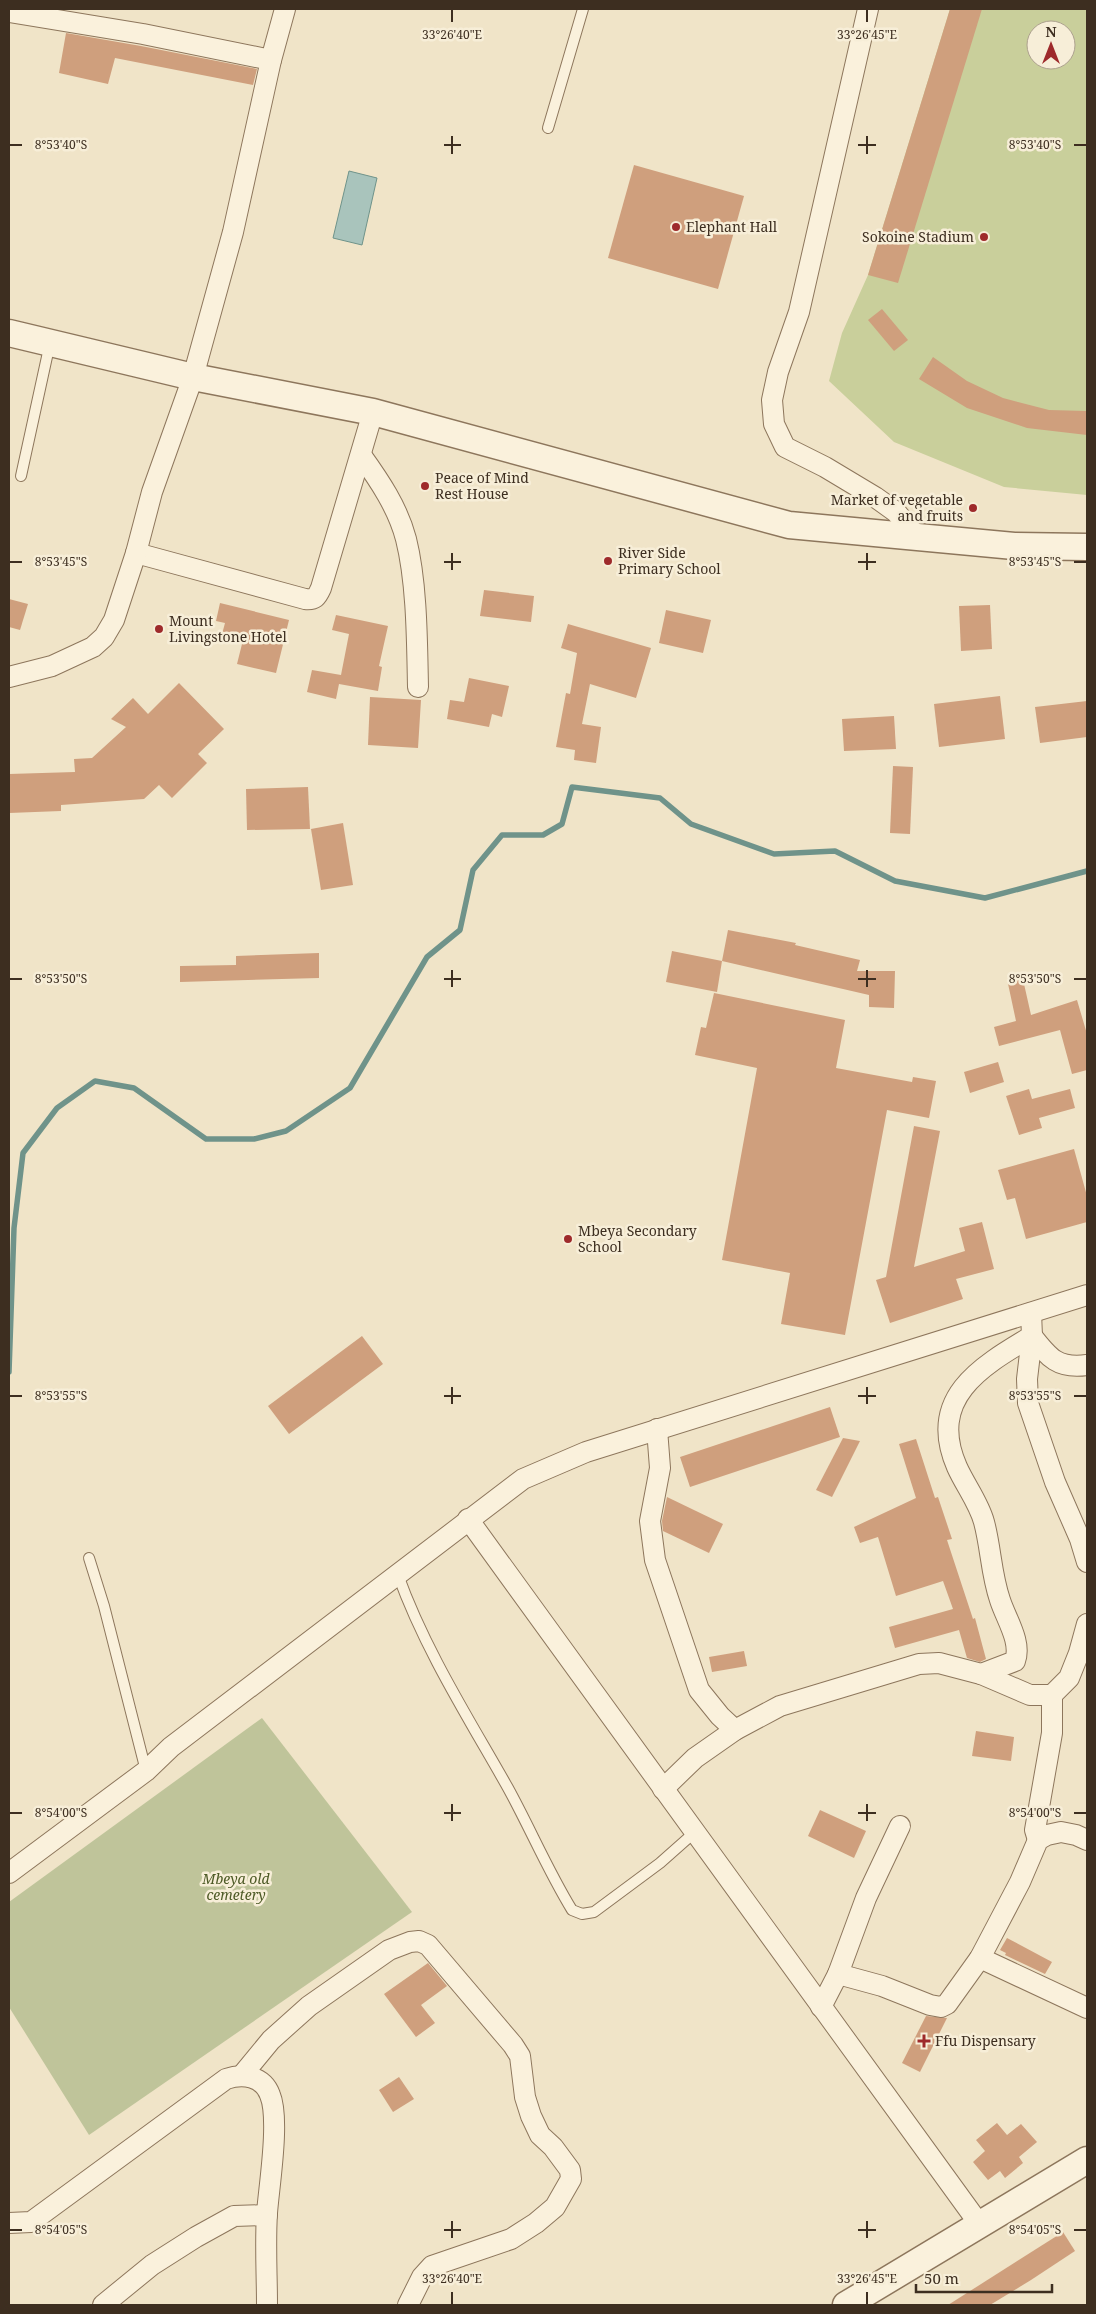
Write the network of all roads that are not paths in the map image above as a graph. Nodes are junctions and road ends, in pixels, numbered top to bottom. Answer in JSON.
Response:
{"nodes":[{"id":1,"x":285,"y":9,"type":"edge"},
{"id":2,"x":583,"y":9,"type":"edge"},
{"id":3,"x":868,"y":9,"type":"edge"},
{"id":4,"x":9,"y":12,"type":"edge"},
{"id":5,"x":271,"y":60,"type":"junction"},
{"id":6,"x":548,"y":128,"type":"dead end"},
{"id":7,"x":9,"y":333,"type":"edge"},
{"id":8,"x":50,"y":343,"type":"junction"},
{"id":9,"x":193,"y":377,"type":"junction"},
{"id":10,"x":373,"y":412,"type":"junction"},
{"id":11,"x":361,"y":455,"type":"junction"},
{"id":12,"x":22,"y":476,"type":"dead end"},
{"id":13,"x":918,"y":538,"type":"junction"},
{"id":14,"x":1087,"y":547,"type":"edge"},
{"id":15,"x":136,"y":553,"type":"junction"},
{"id":16,"x":9,"y":677,"type":"edge"},
{"id":17,"x":418,"y":687,"type":"dead end"},
{"id":18,"x":1087,"y":1295,"type":"edge"},
{"id":19,"x":1031,"y":1313,"type":"junction"},
{"id":20,"x":1032,"y":1336,"type":"junction"},
{"id":21,"x":1087,"y":1365,"type":"edge"},
{"id":22,"x":657,"y":1429,"type":"junction"},
{"id":23,"x":468,"y":1519,"type":"junction"},
{"id":24,"x":89,"y":1558,"type":"dead end"},
{"id":25,"x":1087,"y":1562,"type":"edge"},
{"id":26,"x":398,"y":1575,"type":"junction"},
{"id":27,"x":1087,"y":1624,"type":"edge"},
{"id":28,"x":981,"y":1674,"type":"junction"},
{"id":29,"x":1052,"y":1695,"type":"junction"},
{"id":30,"x":735,"y":1730,"type":"junction"},
{"id":31,"x":146,"y":1771,"type":"junction"},
{"id":32,"x":663,"y":1789,"type":"junction"},
{"id":33,"x":900,"y":1826,"type":"dead end"},
{"id":34,"x":695,"y":1832,"type":"junction"},
{"id":35,"x":1038,"y":1840,"type":"junction"},
{"id":36,"x":1087,"y":1840,"type":"edge"},
{"id":37,"x":9,"y":1873,"type":"edge"},
{"id":38,"x":980,"y":1958,"type":"junction"},
{"id":39,"x":838,"y":1974,"type":"junction"},
{"id":40,"x":821,"y":2007,"type":"junction"},
{"id":41,"x":1087,"y":2008,"type":"edge"},
{"id":42,"x":243,"y":2074,"type":"junction"},
{"id":43,"x":1087,"y":2160,"type":"edge"},
{"id":44,"x":267,"y":2215,"type":"junction"},
{"id":45,"x":9,"y":2223,"type":"edge"},
{"id":46,"x":980,"y":2225,"type":"junction"},
{"id":47,"x":103,"y":2305,"type":"edge"},
{"id":48,"x":267,"y":2305,"type":"edge"},
{"id":49,"x":408,"y":2305,"type":"edge"},
{"id":50,"x":846,"y":2305,"type":"edge"}],
"edges":[{"from":1,"to":5,"type":"street"},
{"from":2,"to":6,"type":"lane"},
{"from":3,"to":13,"type":"street"},
{"from":4,"to":5,"type":"street"},
{"from":5,"to":9,"type":"street"},
{"from":7,"to":8,"type":"street"},
{"from":8,"to":9,"type":"street"},
{"from":8,"to":12,"type":"lane"},
{"from":9,"to":10,"type":"street"},
{"from":9,"to":15,"type":"street"},
{"from":10,"to":11,"type":"street"},
{"from":10,"to":13,"type":"street"},
{"from":11,"to":15,"type":"street"},
{"from":11,"to":17,"type":"street"},
{"from":13,"to":14,"type":"street"},
{"from":15,"to":16,"type":"street"},
{"from":18,"to":19,"type":"street"},
{"from":19,"to":20,"type":"street"},
{"from":19,"to":22,"type":"street"},
{"from":20,"to":21,"type":"street"},
{"from":20,"to":25,"type":"street"},
{"from":20,"to":28,"type":"street"},
{"from":22,"to":23,"type":"street"},
{"from":22,"to":30,"type":"street"},
{"from":23,"to":26,"type":"street"},
{"from":23,"to":32,"type":"street"},
{"from":24,"to":31,"type":"lane"},
{"from":26,"to":31,"type":"street"},
{"from":26,"to":34,"type":"lane"},
{"from":27,"to":29,"type":"street"},
{"from":28,"to":29,"type":"street"},
{"from":28,"to":30,"type":"street"},
{"from":29,"to":35,"type":"street"},
{"from":30,"to":32,"type":"street"},
{"from":31,"to":37,"type":"street"},
{"from":32,"to":34,"type":"street"},
{"from":33,"to":39,"type":"street"},
{"from":34,"to":40,"type":"street"},
{"from":35,"to":36,"type":"street"},
{"from":35,"to":38,"type":"street"},
{"from":38,"to":39,"type":"street"},
{"from":38,"to":41,"type":"street"},
{"from":39,"to":40,"type":"street"},
{"from":40,"to":46,"type":"street"},
{"from":42,"to":44,"type":"street"},
{"from":42,"to":45,"type":"street"},
{"from":42,"to":49,"type":"street"},
{"from":43,"to":46,"type":"street"},
{"from":44,"to":47,"type":"street"},
{"from":44,"to":48,"type":"street"},
{"from":46,"to":50,"type":"street"}]}
